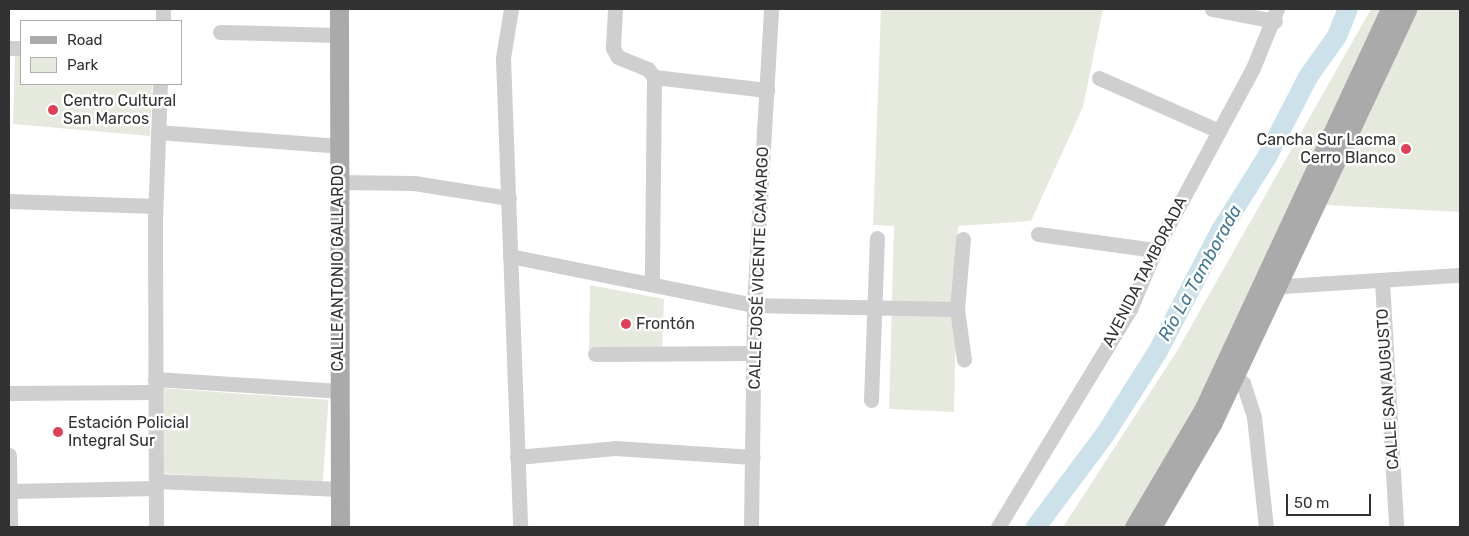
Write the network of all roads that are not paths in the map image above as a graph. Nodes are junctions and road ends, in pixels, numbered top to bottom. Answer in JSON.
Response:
{"nodes":[{"id":1,"x":339,"y":9,"type":"edge"},
{"id":2,"x":512,"y":9,"type":"edge"},
{"id":3,"x":611,"y":9,"type":"edge"},
{"id":4,"x":770,"y":9,"type":"edge"},
{"id":5,"x":1212,"y":9,"type":"edge"},
{"id":6,"x":1390,"y":9,"type":"edge"},
{"id":7,"x":1407,"y":9,"type":"edge"},
{"id":8,"x":1276,"y":15,"type":"edge"},
{"id":9,"x":220,"y":32,"type":"dead end"},
{"id":10,"x":339,"y":35,"type":"junction"},
{"id":11,"x":654,"y":77,"type":"junction"},
{"id":12,"x":1099,"y":78,"type":"dead end"},
{"id":13,"x":160,"y":85,"type":"edge"},
{"id":14,"x":767,"y":90,"type":"junction"},
{"id":15,"x":1218,"y":130,"type":"junction"},
{"id":16,"x":158,"y":132,"type":"junction"},
{"id":17,"x":338,"y":146,"type":"junction"},
{"id":18,"x":337,"y":182,"type":"junction"},
{"id":19,"x":509,"y":198,"type":"junction"},
{"id":20,"x":9,"y":201,"type":"edge"},
{"id":21,"x":155,"y":206,"type":"junction"},
{"id":22,"x":1038,"y":234,"type":"dead end"},
{"id":23,"x":877,"y":238,"type":"dead end"},
{"id":24,"x":963,"y":239,"type":"dead end"},
{"id":25,"x":1154,"y":250,"type":"junction"},
{"id":26,"x":510,"y":256,"type":"junction"},
{"id":27,"x":1460,"y":275,"type":"edge"},
{"id":28,"x":1271,"y":281,"type":"junction"},
{"id":29,"x":1382,"y":281,"type":"junction"},
{"id":30,"x":652,"y":284,"type":"junction"},
{"id":31,"x":754,"y":305,"type":"junction"},
{"id":32,"x":875,"y":306,"type":"junction"},
{"id":33,"x":956,"y":309,"type":"junction"},
{"id":34,"x":753,"y":353,"type":"junction"},
{"id":35,"x":595,"y":354,"type":"dead end"},
{"id":36,"x":964,"y":360,"type":"dead end"},
{"id":37,"x":1234,"y":377,"type":"junction"},
{"id":38,"x":155,"y":385,"type":"junction"},
{"id":39,"x":339,"y":391,"type":"junction"},
{"id":40,"x":9,"y":393,"type":"edge"},
{"id":41,"x":871,"y":400,"type":"dead end"},
{"id":42,"x":9,"y":455,"type":"edge"},
{"id":43,"x":517,"y":457,"type":"junction"},
{"id":44,"x":753,"y":458,"type":"junction"},
{"id":45,"x":156,"y":484,"type":"junction"},
{"id":46,"x":340,"y":489,"type":"junction"},
{"id":47,"x":10,"y":491,"type":"edge"},
{"id":48,"x":10,"y":527,"type":"edge"},
{"id":49,"x":156,"y":527,"type":"edge"},
{"id":50,"x":340,"y":527,"type":"edge"},
{"id":51,"x":520,"y":527,"type":"edge"},
{"id":52,"x":751,"y":527,"type":"edge"},
{"id":53,"x":998,"y":527,"type":"edge"},
{"id":54,"x":1134,"y":527,"type":"edge"},
{"id":55,"x":1152,"y":527,"type":"edge"},
{"id":56,"x":1266,"y":527,"type":"edge"},
{"id":57,"x":1396,"y":527,"type":"edge"}],
"edges":[{"from":1,"to":10,"type":"main road","name":"CALLE ANTONIO GALLARDO"},
{"from":2,"to":19,"type":"street"},
{"from":3,"to":11,"type":"street"},
{"from":4,"to":14,"type":"street","name":"CALLE JOSÉ VICENTE CAMARGO"},
{"from":5,"to":8,"type":"street"},
{"from":6,"to":28,"type":"main road"},
{"from":7,"to":28,"type":"main road"},
{"from":8,"to":15,"type":"street","name":"AVENIDA TAMBORADA"},
{"from":9,"to":10,"type":"street"},
{"from":10,"to":17,"type":"main road","name":"CALLE ANTONIO GALLARDO"},
{"from":11,"to":14,"type":"street"},
{"from":11,"to":30,"type":"street"},
{"from":12,"to":15,"type":"street"},
{"from":13,"to":16,"type":"street"},
{"from":14,"to":31,"type":"street","name":"CALLE JOSÉ VICENTE CAMARGO"},
{"from":15,"to":25,"type":"street","name":"AVENIDA TAMBORADA"},
{"from":16,"to":17,"type":"street"},
{"from":16,"to":21,"type":"street"},
{"from":17,"to":18,"type":"main road","name":"CALLE ANTONIO GALLARDO"},
{"from":18,"to":19,"type":"street"},
{"from":18,"to":39,"type":"main road","name":"CALLE ANTONIO GALLARDO"},
{"from":19,"to":26,"type":"street"},
{"from":20,"to":21,"type":"street"},
{"from":21,"to":38,"type":"street"},
{"from":22,"to":25,"type":"street"},
{"from":23,"to":32,"type":"street"},
{"from":24,"to":33,"type":"street"},
{"from":25,"to":53,"type":"street","name":"AVENIDA TAMBORADA"},
{"from":26,"to":30,"type":"street"},
{"from":26,"to":43,"type":"street"},
{"from":27,"to":29,"type":"street"},
{"from":28,"to":29,"type":"street"},
{"from":28,"to":37,"type":"main road"},
{"from":28,"to":54,"type":"main road"},
{"from":29,"to":57,"type":"street","name":"CALLE SAN AUGUSTO"},
{"from":30,"to":31,"type":"street"},
{"from":31,"to":32,"type":"street"},
{"from":31,"to":34,"type":"street","name":"CALLE JOSÉ VICENTE CAMARGO"},
{"from":32,"to":33,"type":"street"},
{"from":32,"to":41,"type":"street"},
{"from":33,"to":36,"type":"street"},
{"from":34,"to":35,"type":"street"},
{"from":34,"to":44,"type":"street","name":"CALLE JOSÉ VICENTE CAMARGO"},
{"from":37,"to":55,"type":"main road"},
{"from":37,"to":56,"type":"street"},
{"from":38,"to":39,"type":"street"},
{"from":38,"to":40,"type":"street"},
{"from":38,"to":45,"type":"street"},
{"from":39,"to":46,"type":"main road","name":"CALLE ANTONIO GALLARDO"},
{"from":42,"to":47,"type":"street"},
{"from":43,"to":44,"type":"street"},
{"from":43,"to":51,"type":"street"},
{"from":44,"to":52,"type":"street","name":"CALLE JOSÉ VICENTE CAMARGO"},
{"from":45,"to":46,"type":"street"},
{"from":45,"to":47,"type":"street"},
{"from":45,"to":49,"type":"street"},
{"from":46,"to":50,"type":"main road","name":"CALLE ANTONIO GALLARDO"},
{"from":47,"to":48,"type":"street"}]}
